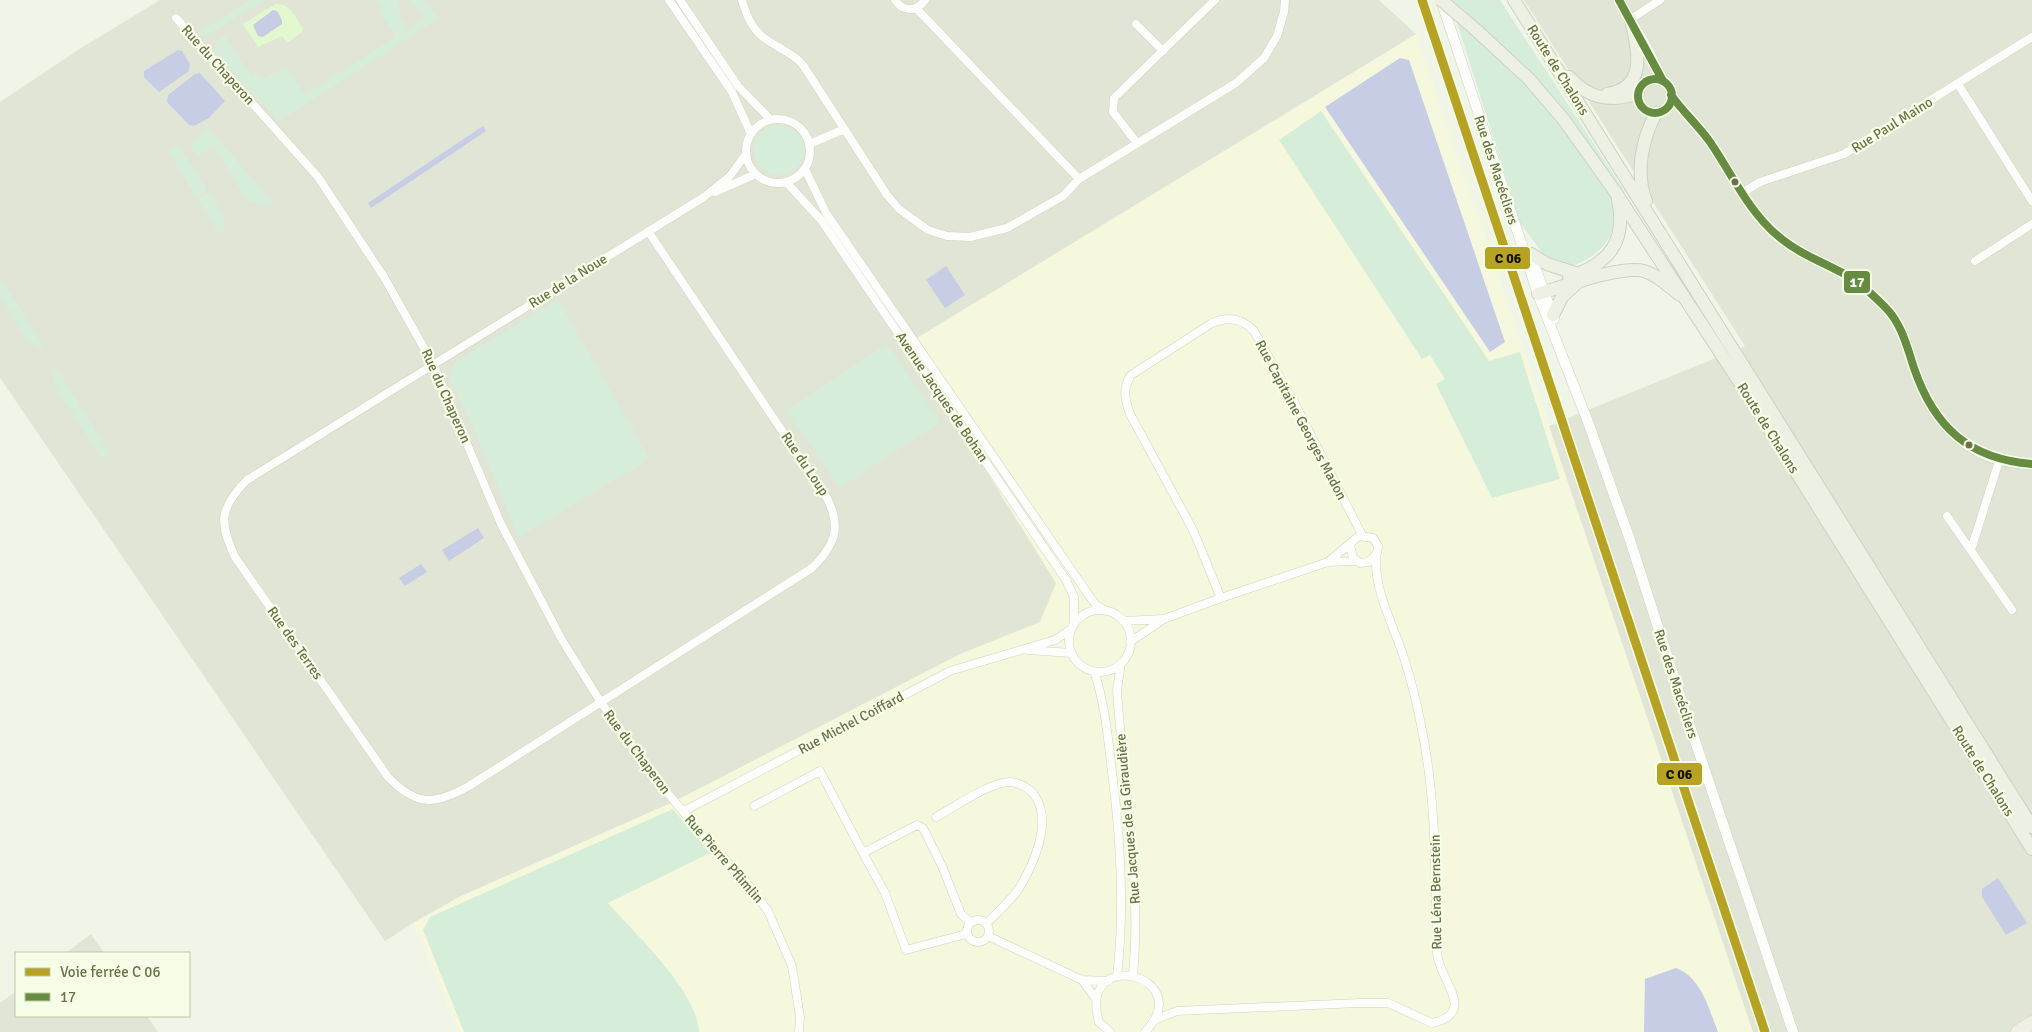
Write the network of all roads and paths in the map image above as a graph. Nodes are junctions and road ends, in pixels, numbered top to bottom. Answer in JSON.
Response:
{"nodes":[{"id":1,"x":669,"y":0,"type":"edge"},
{"id":2,"x":680,"y":0,"type":"edge"},
{"id":3,"x":742,"y":0,"type":"edge"},
{"id":4,"x":895,"y":0,"type":"edge"},
{"id":5,"x":925,"y":0,"type":"edge"},
{"id":6,"x":1216,"y":0,"type":"edge"},
{"id":7,"x":1285,"y":0,"type":"edge"},
{"id":8,"x":1441,"y":0,"type":"edge"},
{"id":9,"x":1515,"y":0,"type":"edge"},
{"id":10,"x":1619,"y":0,"type":"edge"},
{"id":11,"x":1660,"y":0,"type":"edge"},
{"id":12,"x":916,"y":8,"type":"junction"},
{"id":13,"x":176,"y":18,"type":"dead end"},
{"id":14,"x":1631,"y":19,"type":"junction"},
{"id":15,"x":1136,"y":24,"type":"dead end"},
{"id":16,"x":2032,"y":38,"type":"edge"},
{"id":17,"x":1647,"y":48,"type":"junction"},
{"id":18,"x":1163,"y":51,"type":"junction"},
{"id":19,"x":1663,"y":82,"type":"junction"},
{"id":20,"x":1958,"y":84,"type":"junction"},
{"id":21,"x":1641,"y":88,"type":"junction"},
{"id":22,"x":1589,"y":94,"type":"junction"},
{"id":23,"x":1671,"y":96,"type":"junction"},
{"id":24,"x":1660,"y":111,"type":"junction"},
{"id":25,"x":1684,"y":111,"type":"junction"},
{"id":26,"x":770,"y":120,"type":"junction"},
{"id":27,"x":844,"y":130,"type":"junction"},
{"id":28,"x":751,"y":134,"type":"junction"},
{"id":29,"x":1136,"y":143,"type":"junction"},
{"id":30,"x":810,"y":144,"type":"junction"},
{"id":31,"x":746,"y":154,"type":"junction"},
{"id":32,"x":805,"y":169,"type":"junction"},
{"id":33,"x":756,"y":174,"type":"junction"},
{"id":34,"x":1079,"y":179,"type":"junction"},
{"id":35,"x":786,"y":182,"type":"junction"},
{"id":36,"x":1616,"y":193,"type":"junction"},
{"id":37,"x":1742,"y":193,"type":"junction"},
{"id":38,"x":704,"y":197,"type":"junction"},
{"id":39,"x":2032,"y":201,"type":"edge"},
{"id":40,"x":1512,"y":218,"type":"junction"},
{"id":41,"x":2032,"y":224,"type":"edge"},
{"id":42,"x":648,"y":231,"type":"junction"},
{"id":43,"x":1662,"y":237,"type":"junction"},
{"id":44,"x":1531,"y":254,"type":"junction"},
{"id":45,"x":1975,"y":262,"type":"dead end"},
{"id":46,"x":1578,"y":278,"type":"junction"},
{"id":47,"x":1540,"y":289,"type":"junction"},
{"id":48,"x":1687,"y":301,"type":"junction"},
{"id":49,"x":1553,"y":315,"type":"junction"},
{"id":50,"x":433,"y":364,"type":"junction"},
{"id":51,"x":1588,"y":422,"type":"junction"},
{"id":52,"x":1999,"y":461,"type":"junction"},
{"id":53,"x":2032,"y":464,"type":"edge"},
{"id":54,"x":1947,"y":516,"type":"dead end"},
{"id":55,"x":1362,"y":535,"type":"junction"},
{"id":56,"x":1350,"y":545,"type":"junction"},
{"id":57,"x":1971,"y":550,"type":"junction"},
{"id":58,"x":1376,"y":557,"type":"junction"},
{"id":59,"x":1356,"y":561,"type":"junction"},
{"id":60,"x":1328,"y":562,"type":"junction"},
{"id":61,"x":1221,"y":598,"type":"junction"},
{"id":62,"x":2012,"y":610,"type":"dead end"},
{"id":63,"x":1106,"y":611,"type":"junction"},
{"id":64,"x":1164,"y":619,"type":"junction"},
{"id":65,"x":1123,"y":621,"type":"junction"},
{"id":66,"x":1072,"y":627,"type":"junction"},
{"id":67,"x":1130,"y":642,"type":"junction"},
{"id":68,"x":1024,"y":649,"type":"junction"},
{"id":69,"x":1071,"y":653,"type":"junction"},
{"id":70,"x":1122,"y":663,"type":"junction"},
{"id":71,"x":1094,"y":672,"type":"junction"},
{"id":72,"x":600,"y":701,"type":"junction"},
{"id":73,"x":675,"y":801,"type":"joint"},
{"id":74,"x":754,"y":806,"type":"dead end"},
{"id":75,"x":684,"y":811,"type":"junction"},
{"id":76,"x":936,"y":817,"type":"dead end"},
{"id":77,"x":2032,"y":827,"type":"edge"},
{"id":78,"x":2032,"y":849,"type":"edge"},
{"id":79,"x":863,"y":853,"type":"junction"},
{"id":80,"x":970,"y":922,"type":"junction"},
{"id":81,"x":986,"y":924,"type":"junction"},
{"id":82,"x":966,"y":934,"type":"junction"},
{"id":83,"x":988,"y":936,"type":"junction"},
{"id":84,"x":1133,"y":975,"type":"junction"},
{"id":85,"x":1117,"y":976,"type":"junction"},
{"id":86,"x":1082,"y":980,"type":"junction"},
{"id":87,"x":1108,"y":982,"type":"junction"},
{"id":88,"x":1096,"y":1000,"type":"junction"},
{"id":89,"x":1154,"y":1020,"type":"junction"},
{"id":90,"x":2032,"y":1023,"type":"edge"},
{"id":91,"x":799,"y":1032,"type":"edge"},
{"id":92,"x":1110,"y":1032,"type":"edge"},
{"id":93,"x":1145,"y":1032,"type":"edge"},
{"id":94,"x":1793,"y":1032,"type":"edge"},
{"id":95,"x":2018,"y":1032,"type":"edge"}],
"edges":[{"from":1,"to":28,"type":"street"},
{"from":2,"to":26,"type":"street"},
{"from":3,"to":27,"type":"street"},
{"from":4,"to":12,"type":"street"},
{"from":5,"to":12,"type":"street"},
{"from":6,"to":18,"type":"street"},
{"from":7,"to":29,"type":"street"},
{"from":8,"to":36,"type":"main road","name":"Route de Chalons","bridge":true},
{"from":8,"to":40,"type":"street","name":"Rue des Macécliers"},
{"from":9,"to":22,"type":"main road"},
{"from":9,"to":43,"type":"main road","name":"Route de Chalons"},
{"from":10,"to":14,"type":"street"},
{"from":11,"to":14,"type":"street"},
{"from":12,"to":34,"type":"street"},
{"from":13,"to":50,"type":"street","name":"Rue du Chaperon"},
{"from":14,"to":17,"type":"street"},
{"from":14,"to":22,"type":"main road"},
{"from":15,"to":18,"type":"street"},
{"from":16,"to":20,"type":"street","name":"Rue Paul Maino"},
{"from":17,"to":19,"type":"street"},
{"from":17,"to":21,"type":"street"},
{"from":18,"to":29,"type":"street"},
{"from":19,"to":21,"type":"street"},
{"from":19,"to":23,"type":"street"},
{"from":20,"to":37,"type":"street","name":"Rue Paul Maino"},
{"from":20,"to":39,"type":"street"},
{"from":21,"to":22,"type":"main road"},
{"from":21,"to":24,"type":"street"},
{"from":23,"to":24,"type":"street"},
{"from":23,"to":25,"type":"street"},
{"from":24,"to":25,"type":"street"},
{"from":24,"to":43,"type":"main road"},
{"from":25,"to":37,"type":"street"},
{"from":26,"to":28,"type":"street"},
{"from":26,"to":30,"type":"street"},
{"from":27,"to":30,"type":"street"},
{"from":27,"to":34,"type":"street"},
{"from":28,"to":31,"type":"street"},
{"from":29,"to":34,"type":"street"},
{"from":30,"to":32,"type":"street"},
{"from":31,"to":33,"type":"street"},
{"from":31,"to":38,"type":"street"},
{"from":32,"to":35,"type":"street"},
{"from":32,"to":63,"type":"street","name":"Avenue Jacques de Bohan"},
{"from":33,"to":35,"type":"street"},
{"from":33,"to":38,"type":"street"},
{"from":35,"to":66,"type":"street","name":"Avenue Jacques de Bohan"},
{"from":36,"to":46,"type":"main road"},
{"from":36,"to":48,"type":"main road","name":"Route de Chalons"},
{"from":37,"to":52,"type":"street"},
{"from":38,"to":42,"type":"street","name":"Rue de la Noue"},
{"from":40,"to":44,"type":"street","name":"Rue des Macécliers"},
{"from":40,"to":47,"type":"street","name":"Rue des Macécliers"},
{"from":41,"to":45,"type":"street"},
{"from":42,"to":50,"type":"street","name":"Rue de la Noue"},
{"from":42,"to":72,"type":"street","name":"Rue du Loup"},
{"from":43,"to":77,"type":"main road","name":"Route de Chalons"},
{"from":44,"to":46,"type":"main road"},
{"from":44,"to":47,"type":"street","name":"Rue des Macécliers"},
{"from":46,"to":47,"type":"main road"},
{"from":46,"to":48,"type":"main road"},
{"from":46,"to":49,"type":"main road"},
{"from":47,"to":49,"type":"street","name":"Rue des Macécliers"},
{"from":47,"to":51,"type":"street","name":"Rue des Macécliers"},
{"from":48,"to":78,"type":"main road","name":"Route de Chalons"},
{"from":49,"to":51,"type":"street","name":"Rue des Macécliers"},
{"from":50,"to":72,"type":"street","name":"Rue du Chaperon"},
{"from":50,"to":72,"type":"street","name":"Rue des Terres"},
{"from":51,"to":94,"type":"street","name":"Rue des Macécliers"},
{"from":52,"to":53,"type":"street"},
{"from":52,"to":57,"type":"street"},
{"from":54,"to":57,"type":"street"},
{"from":55,"to":56,"type":"street"},
{"from":55,"to":58,"type":"street"},
{"from":55,"to":61,"type":"street","name":"Rue Capitaine Georges Madon"},
{"from":56,"to":59,"type":"street"},
{"from":56,"to":60,"type":"street"},
{"from":57,"to":62,"type":"street"},
{"from":58,"to":59,"type":"street"},
{"from":58,"to":89,"type":"street","name":"Rue Léna Bernstein"},
{"from":59,"to":60,"type":"street"},
{"from":60,"to":61,"type":"street"},
{"from":61,"to":64,"type":"street"},
{"from":63,"to":65,"type":"street"},
{"from":63,"to":66,"type":"street"},
{"from":64,"to":65,"type":"street"},
{"from":64,"to":67,"type":"street"},
{"from":65,"to":67,"type":"street"},
{"from":66,"to":68,"type":"street","name":"Rue Michel Coiffard"},
{"from":66,"to":69,"type":"street"},
{"from":67,"to":70,"type":"street"},
{"from":68,"to":69,"type":"street","name":"Rue Michel Coiffard"},
{"from":68,"to":75,"type":"street","name":"Rue Michel Coiffard"},
{"from":69,"to":71,"type":"street"},
{"from":70,"to":71,"type":"street"},
{"from":70,"to":84,"type":"street","name":"Rue Jacques de la Giraudière"},
{"from":71,"to":85,"type":"street","name":"Rue Jacques de la Giraudière"},
{"from":72,"to":73,"type":"street","name":"Rue du Chaperon"},
{"from":73,"to":75,"type":"street","name":"Rue Pierre Pflimlin"},
{"from":74,"to":79,"type":"street"},
{"from":75,"to":91,"type":"street","name":"Rue Pierre Pflimlin"},
{"from":76,"to":81,"type":"street"},
{"from":79,"to":80,"type":"street"},
{"from":79,"to":82,"type":"street"},
{"from":80,"to":81,"type":"street"},
{"from":80,"to":82,"type":"street"},
{"from":81,"to":83,"type":"street"},
{"from":82,"to":83,"type":"street"},
{"from":83,"to":86,"type":"street"},
{"from":84,"to":85,"type":"street"},
{"from":84,"to":89,"type":"street"},
{"from":85,"to":87,"type":"street"},
{"from":86,"to":87,"type":"street"},
{"from":86,"to":88,"type":"street"},
{"from":87,"to":88,"type":"street"},
{"from":88,"to":92,"type":"street"},
{"from":89,"to":93,"type":"street"},
{"from":90,"to":95,"type":"highway"}]}
